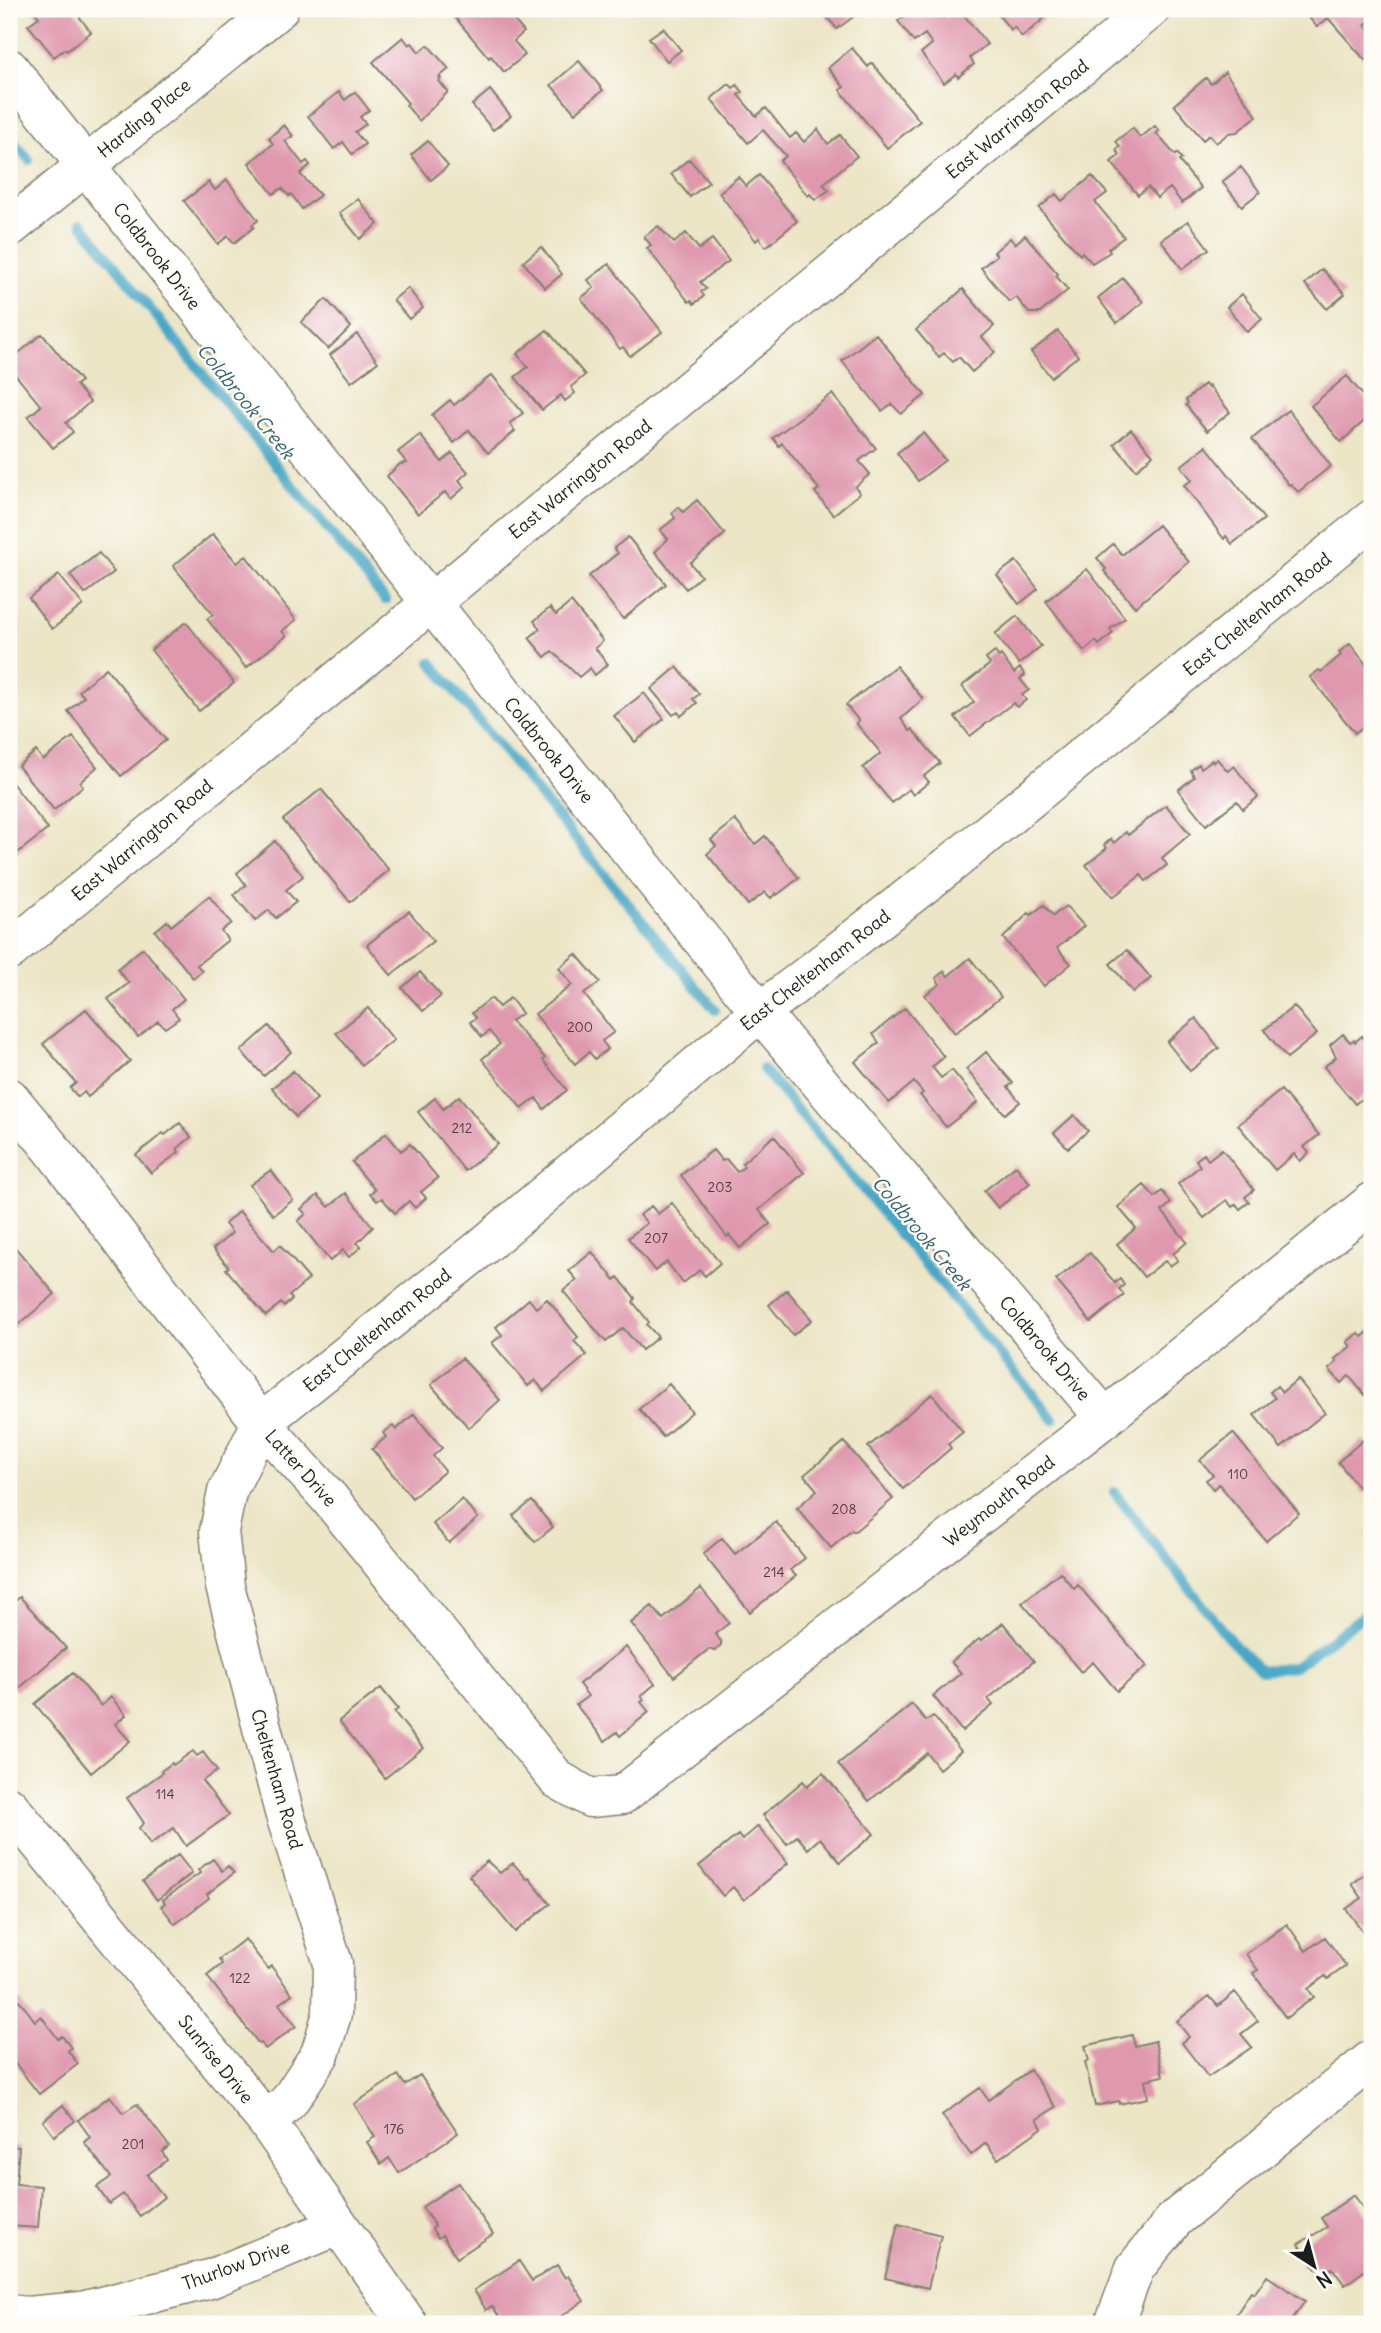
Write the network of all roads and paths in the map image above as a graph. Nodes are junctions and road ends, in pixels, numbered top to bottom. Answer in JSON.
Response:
{"nodes":[{"id":1,"x":279,"y":9,"type":"edge"},
{"id":2,"x":1151,"y":9,"type":"edge"},
{"id":3,"x":9,"y":68,"type":"edge"},
{"id":4,"x":86,"y":166,"type":"junction"},
{"id":5,"x":9,"y":228,"type":"edge"},
{"id":6,"x":1372,"y":519,"type":"edge"},
{"id":7,"x":430,"y":602,"type":"junction"},
{"id":8,"x":9,"y":951,"type":"edge"},
{"id":9,"x":760,"y":1012,"type":"junction"},
{"id":10,"x":9,"y":1097,"type":"edge"},
{"id":11,"x":1372,"y":1202,"type":"edge"},
{"id":12,"x":1105,"y":1418,"type":"junction"},
{"id":13,"x":261,"y":1423,"type":"junction"},
{"id":14,"x":622,"y":1796,"type":"joint"},
{"id":15,"x":9,"y":1807,"type":"edge"},
{"id":16,"x":1372,"y":2059,"type":"edge"},
{"id":17,"x":267,"y":2122,"type":"junction"},
{"id":18,"x":338,"y":2226,"type":"junction"},
{"id":19,"x":9,"y":2314,"type":"edge"},
{"id":20,"x":408,"y":2324,"type":"edge"},
{"id":21,"x":1114,"y":2324,"type":"edge"}],
"edges":[{"from":1,"to":4,"type":"street","name":"Harding Place"},
{"from":2,"to":7,"type":"street","name":"East Warrington Road"},
{"from":3,"to":4,"type":"street","name":"Coldbrook Drive"},
{"from":4,"to":5,"type":"street","name":"Harding Place"},
{"from":4,"to":7,"type":"street","name":"Coldbrook Drive"},
{"from":6,"to":9,"type":"street","name":"East Cheltenham Road"},
{"from":7,"to":8,"type":"street","name":"East Warrington Road"},
{"from":7,"to":9,"type":"street","name":"Coldbrook Drive"},
{"from":9,"to":12,"type":"street","name":"Coldbrook Drive"},
{"from":9,"to":13,"type":"street","name":"East Cheltenham Road"},
{"from":10,"to":13,"type":"street","name":"Latter Drive"},
{"from":11,"to":12,"type":"street","name":"Weymouth Road"},
{"from":12,"to":14,"type":"street","name":"Weymouth Road"},
{"from":13,"to":14,"type":"street","name":"Latter Drive"},
{"from":13,"to":17,"type":"street","name":"Cheltenham Road"},
{"from":15,"to":17,"type":"street","name":"Sunrise Drive"},
{"from":16,"to":21,"type":"street"},
{"from":17,"to":18,"type":"street","name":"Sunrise Drive"},
{"from":18,"to":19,"type":"street","name":"Thurlow Drive"},
{"from":18,"to":20,"type":"street","name":"Sunrise Drive"}]}
